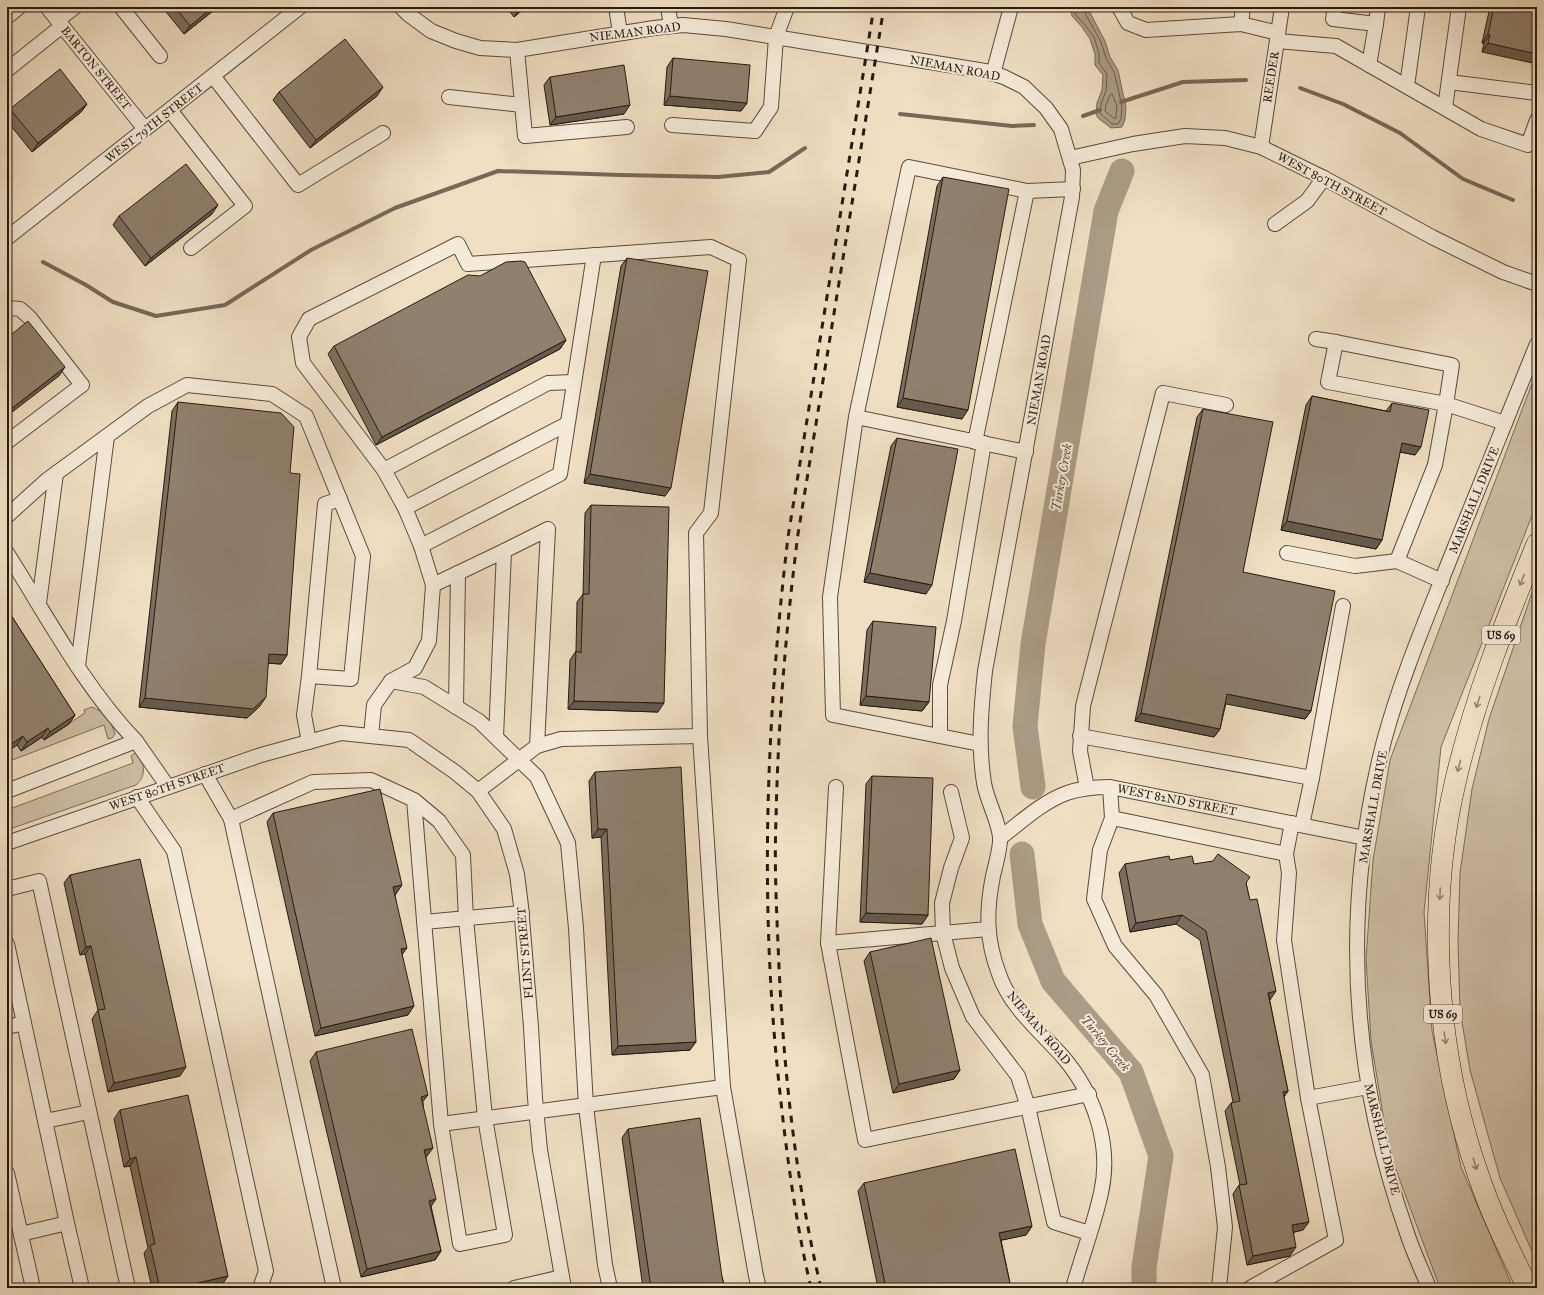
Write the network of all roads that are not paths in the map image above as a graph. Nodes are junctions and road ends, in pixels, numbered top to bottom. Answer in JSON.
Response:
{"nodes":[{"id":1,"x":19,"y":7,"type":"edge"},
{"id":2,"x":47,"y":7,"type":"edge"},
{"id":3,"x":74,"y":7,"type":"edge"},
{"id":4,"x":121,"y":7,"type":"edge"},
{"id":5,"x":300,"y":7,"type":"edge"},
{"id":6,"x":401,"y":7,"type":"edge"},
{"id":7,"x":616,"y":7,"type":"edge"},
{"id":8,"x":668,"y":7,"type":"edge"},
{"id":9,"x":787,"y":7,"type":"edge"},
{"id":10,"x":1011,"y":7,"type":"edge"},
{"id":11,"x":1119,"y":7,"type":"edge"},
{"id":12,"x":1243,"y":7,"type":"edge"},
{"id":13,"x":1282,"y":7,"type":"edge"},
{"id":14,"x":1335,"y":7,"type":"edge"},
{"id":15,"x":1378,"y":7,"type":"edge"},
{"id":16,"x":1418,"y":7,"type":"edge"},
{"id":17,"x":1459,"y":7,"type":"edge"},
{"id":18,"x":7,"y":16,"type":"edge"},
{"id":19,"x":60,"y":23,"type":"junction"},
{"id":20,"x":1241,"y":24,"type":"junction"},
{"id":21,"x":1376,"y":24,"type":"junction"},
{"id":22,"x":671,"y":26,"type":"junction"},
{"id":23,"x":620,"y":33,"type":"junction"},
{"id":24,"x":776,"y":37,"type":"junction"},
{"id":25,"x":1277,"y":37,"type":"junction"},
{"id":26,"x":517,"y":50,"type":"junction"},
{"id":27,"x":160,"y":56,"type":"dead end"},
{"id":28,"x":1369,"y":65,"type":"junction"},
{"id":29,"x":7,"y":70,"type":"edge"},
{"id":30,"x":993,"y":74,"type":"junction"},
{"id":31,"x":213,"y":76,"type":"junction"},
{"id":32,"x":1449,"y":82,"type":"junction"},
{"id":33,"x":1406,"y":86,"type":"junction"},
{"id":34,"x":1537,"y":92,"type":"edge"},
{"id":35,"x":449,"y":97,"type":"dead end"},
{"id":36,"x":522,"y":105,"type":"junction"},
{"id":37,"x":1445,"y":108,"type":"junction"},
{"id":38,"x":170,"y":110,"type":"junction"},
{"id":39,"x":1537,"y":120,"type":"edge"},
{"id":40,"x":672,"y":125,"type":"dead end"},
{"id":41,"x":627,"y":127,"type":"dead end"},
{"id":42,"x":145,"y":129,"type":"junction"},
{"id":43,"x":383,"y":133,"type":"dead end"},
{"id":44,"x":1261,"y":147,"type":"junction"},
{"id":45,"x":1070,"y":158,"type":"junction"},
{"id":46,"x":1324,"y":178,"type":"junction"},
{"id":47,"x":1073,"y":189,"type":"junction"},
{"id":48,"x":1027,"y":191,"type":"junction"},
{"id":49,"x":1275,"y":224,"type":"dead end"},
{"id":50,"x":7,"y":238,"type":"edge"},
{"id":51,"x":192,"y":248,"type":"dead end"},
{"id":52,"x":594,"y":255,"type":"junction"},
{"id":53,"x":1537,"y":284,"type":"edge"},
{"id":54,"x":7,"y":309,"type":"edge"},
{"id":55,"x":1316,"y":339,"type":"dead end"},
{"id":56,"x":1336,"y":342,"type":"junction"},
{"id":57,"x":1537,"y":344,"type":"edge"},
{"id":58,"x":574,"y":382,"type":"junction"},
{"id":59,"x":1446,"y":404,"type":"junction"},
{"id":60,"x":1226,"y":405,"type":"dead end"},
{"id":61,"x":856,"y":417,"type":"junction"},
{"id":62,"x":1505,"y":423,"type":"junction"},
{"id":63,"x":568,"y":424,"type":"junction"},
{"id":64,"x":107,"y":436,"type":"junction"},
{"id":65,"x":7,"y":442,"type":"edge"},
{"id":66,"x":979,"y":442,"type":"junction"},
{"id":67,"x":1026,"y":452,"type":"junction"},
{"id":68,"x":384,"y":470,"type":"junction"},
{"id":69,"x":56,"y":473,"type":"junction"},
{"id":70,"x":340,"y":499,"type":"junction"},
{"id":71,"x":405,"y":508,"type":"junction"},
{"id":72,"x":7,"y":516,"type":"edge"},
{"id":73,"x":1537,"y":544,"type":"edge"},
{"id":74,"x":422,"y":546,"type":"junction"},
{"id":75,"x":504,"y":551,"type":"junction"},
{"id":76,"x":7,"y":553,"type":"edge"},
{"id":77,"x":1287,"y":553,"type":"dead end"},
{"id":78,"x":1397,"y":561,"type":"junction"},
{"id":79,"x":458,"y":573,"type":"junction"},
{"id":80,"x":1442,"y":581,"type":"junction"},
{"id":81,"x":433,"y":585,"type":"junction"},
{"id":82,"x":39,"y":603,"type":"junction"},
{"id":83,"x":1343,"y":606,"type":"dead end"},
{"id":84,"x":78,"y":666,"type":"junction"},
{"id":85,"x":309,"y":676,"type":"junction"},
{"id":86,"x":391,"y":681,"type":"junction"},
{"id":87,"x":456,"y":707,"type":"junction"},
{"id":88,"x":330,"y":736,"type":"joint"},
{"id":89,"x":371,"y":736,"type":"junction"},
{"id":90,"x":700,"y":736,"type":"junction"},
{"id":91,"x":940,"y":736,"type":"junction"},
{"id":92,"x":1080,"y":736,"type":"junction"},
{"id":93,"x":496,"y":737,"type":"junction"},
{"id":94,"x":136,"y":741,"type":"junction"},
{"id":95,"x":309,"y":742,"type":"junction"},
{"id":96,"x":980,"y":744,"type":"junction"},
{"id":97,"x":537,"y":746,"type":"junction"},
{"id":98,"x":519,"y":760,"type":"junction"},
{"id":99,"x":205,"y":774,"type":"junction"},
{"id":100,"x":1312,"y":778,"type":"junction"},
{"id":101,"x":168,"y":787,"type":"junction"},
{"id":102,"x":1110,"y":787,"type":"junction"},
{"id":103,"x":836,"y":788,"type":"dead end"},
{"id":104,"x":1087,"y":788,"type":"junction"},
{"id":105,"x":7,"y":791,"type":"edge"},
{"id":106,"x":478,"y":791,"type":"junction"},
{"id":107,"x":952,"y":792,"type":"dead end"},
{"id":108,"x":137,"y":797,"type":"junction"},
{"id":109,"x":414,"y":800,"type":"junction"},
{"id":110,"x":1112,"y":818,"type":"junction"},
{"id":111,"x":230,"y":819,"type":"junction"},
{"id":112,"x":1297,"y":824,"type":"junction"},
{"id":113,"x":1000,"y":838,"type":"junction"},
{"id":114,"x":1365,"y":838,"type":"junction"},
{"id":115,"x":7,"y":843,"type":"edge"},
{"id":116,"x":1286,"y":854,"type":"junction"},
{"id":117,"x":7,"y":889,"type":"edge"},
{"id":118,"x":522,"y":913,"type":"junction"},
{"id":119,"x":466,"y":919,"type":"junction"},
{"id":120,"x":424,"y":922,"type":"junction"},
{"id":121,"x":988,"y":928,"type":"junction"},
{"id":122,"x":943,"y":933,"type":"junction"},
{"id":123,"x":828,"y":943,"type":"junction"},
{"id":124,"x":7,"y":944,"type":"edge"},
{"id":125,"x":24,"y":1023,"type":"junction"},
{"id":126,"x":7,"y":1027,"type":"edge"},
{"id":127,"x":724,"y":1087,"type":"junction"},
{"id":128,"x":1368,"y":1087,"type":"junction"},
{"id":129,"x":1089,"y":1094,"type":"junction"},
{"id":130,"x":1308,"y":1098,"type":"junction"},
{"id":131,"x":586,"y":1106,"type":"junction"},
{"id":132,"x":1028,"y":1107,"type":"junction"},
{"id":133,"x":89,"y":1112,"type":"junction"},
{"id":134,"x":536,"y":1112,"type":"junction"},
{"id":135,"x":485,"y":1118,"type":"junction"},
{"id":136,"x":46,"y":1121,"type":"junction"},
{"id":137,"x":441,"y":1124,"type":"junction"},
{"id":138,"x":7,"y":1172,"type":"edge"},
{"id":139,"x":68,"y":1223,"type":"junction"},
{"id":140,"x":1089,"y":1233,"type":"junction"},
{"id":141,"x":21,"y":1234,"type":"junction"},
{"id":142,"x":563,"y":1283,"type":"edge"},
{"id":143,"x":33,"y":1288,"type":"edge"},
{"id":144,"x":82,"y":1288,"type":"edge"},
{"id":145,"x":128,"y":1288,"type":"edge"},
{"id":146,"x":260,"y":1288,"type":"edge"},
{"id":147,"x":334,"y":1288,"type":"edge"},
{"id":148,"x":514,"y":1288,"type":"edge"},
{"id":149,"x":610,"y":1288,"type":"edge"},
{"id":150,"x":759,"y":1288,"type":"edge"},
{"id":151,"x":1072,"y":1288,"type":"edge"},
{"id":152,"x":1219,"y":1288,"type":"edge"},
{"id":153,"x":1250,"y":1288,"type":"edge"},
{"id":154,"x":1429,"y":1288,"type":"edge"},
{"id":155,"x":1528,"y":1288,"type":"edge"}],
"edges":[{"from":1,"to":18,"type":"street"},
{"from":2,"to":19,"type":"street","name":"BARTON STREET"},
{"from":3,"to":19,"type":"street"},
{"from":4,"to":27,"type":"street"},
{"from":5,"to":31,"type":"street","name":"WEST 79TH STREET"},
{"from":6,"to":26,"type":"street","name":"NIEMAN ROAD"},
{"from":7,"to":23,"type":"street"},
{"from":8,"to":22,"type":"street"},
{"from":9,"to":24,"type":"street"},
{"from":10,"to":30,"type":"street"},
{"from":11,"to":20,"type":"street"},
{"from":12,"to":20,"type":"street"},
{"from":13,"to":25,"type":"street","name":"REEDER"},
{"from":14,"to":21,"type":"street"},
{"from":15,"to":21,"type":"street"},
{"from":16,"to":33,"type":"street"},
{"from":17,"to":32,"type":"street"},
{"from":19,"to":29,"type":"street"},
{"from":19,"to":42,"type":"street","name":"BARTON STREET"},
{"from":20,"to":25,"type":"street"},
{"from":21,"to":28,"type":"street"},
{"from":22,"to":23,"type":"street","name":"NIEMAN ROAD"},
{"from":22,"to":24,"type":"street","name":"NIEMAN ROAD"},
{"from":23,"to":26,"type":"street","name":"NIEMAN ROAD"},
{"from":24,"to":30,"type":"street","name":"NIEMAN ROAD"},
{"from":24,"to":40,"type":"street"},
{"from":25,"to":28,"type":"street"},
{"from":25,"to":44,"type":"street","name":"REEDER"},
{"from":26,"to":36,"type":"street"},
{"from":28,"to":33,"type":"street"},
{"from":30,"to":45,"type":"street","name":"NIEMAN ROAD"},
{"from":31,"to":38,"type":"street","name":"WEST 79TH STREET"},
{"from":31,"to":43,"type":"street"},
{"from":32,"to":34,"type":"street"},
{"from":32,"to":37,"type":"street"},
{"from":33,"to":37,"type":"street"},
{"from":35,"to":36,"type":"street"},
{"from":36,"to":41,"type":"street"},
{"from":37,"to":39,"type":"street"},
{"from":38,"to":42,"type":"street","name":"WEST 79TH STREET"},
{"from":38,"to":51,"type":"street"},
{"from":42,"to":50,"type":"street","name":"WEST 79TH STREET"},
{"from":44,"to":45,"type":"street","name":"WEST 80TH STREET"},
{"from":44,"to":46,"type":"street","name":"WEST 80TH STREET"},
{"from":45,"to":47,"type":"street","name":"NIEMAN ROAD"},
{"from":46,"to":49,"type":"street"},
{"from":46,"to":53,"type":"street","name":"WEST 80TH STREET"},
{"from":47,"to":48,"type":"street"},
{"from":47,"to":67,"type":"street","name":"NIEMAN ROAD"},
{"from":48,"to":61,"type":"street"},
{"from":48,"to":66,"type":"street"},
{"from":52,"to":58,"type":"street"},
{"from":52,"to":68,"type":"street"},
{"from":52,"to":90,"type":"street"},
{"from":54,"to":65,"type":"street"},
{"from":55,"to":56,"type":"street"},
{"from":56,"to":59,"type":"street"},
{"from":56,"to":59,"type":"street"},
{"from":57,"to":62,"type":"street","name":"MARSHALL DRIVE"},
{"from":58,"to":63,"type":"street"},
{"from":58,"to":68,"type":"street"},
{"from":59,"to":62,"type":"street"},
{"from":59,"to":78,"type":"street"},
{"from":60,"to":92,"type":"street"},
{"from":61,"to":66,"type":"street"},
{"from":61,"to":91,"type":"street"},
{"from":62,"to":80,"type":"street","name":"MARSHALL DRIVE"},
{"from":63,"to":71,"type":"street"},
{"from":63,"to":74,"type":"street"},
{"from":64,"to":69,"type":"street"},
{"from":64,"to":70,"type":"street"},
{"from":64,"to":84,"type":"street"},
{"from":66,"to":67,"type":"street"},
{"from":66,"to":91,"type":"street"},
{"from":67,"to":96,"type":"street","name":"NIEMAN ROAD"},
{"from":68,"to":71,"type":"street"},
{"from":69,"to":72,"type":"street"},
{"from":69,"to":82,"type":"street"},
{"from":70,"to":85,"type":"street"},
{"from":70,"to":85,"type":"street"},
{"from":71,"to":74,"type":"street"},
{"from":73,"to":155,"type":"highway","number":"US 69","one_way":true},
{"from":74,"to":81,"type":"street"},
{"from":75,"to":79,"type":"street"},
{"from":75,"to":93,"type":"street"},
{"from":75,"to":97,"type":"street"},
{"from":76,"to":82,"type":"street"},
{"from":77,"to":78,"type":"street"},
{"from":78,"to":80,"type":"street"},
{"from":79,"to":81,"type":"street"},
{"from":79,"to":87,"type":"street"},
{"from":80,"to":114,"type":"street","name":"MARSHALL DRIVE"},
{"from":81,"to":86,"type":"street"},
{"from":82,"to":84,"type":"street"},
{"from":83,"to":100,"type":"street"},
{"from":84,"to":94,"type":"street"},
{"from":85,"to":95,"type":"street"},
{"from":86,"to":87,"type":"street"},
{"from":86,"to":89,"type":"street"},
{"from":87,"to":93,"type":"street"},
{"from":88,"to":89,"type":"street","name":"FLINT STREET"},
{"from":88,"to":95,"type":"street","name":"WEST 80TH STREET"},
{"from":89,"to":106,"type":"street","name":"FLINT STREET"},
{"from":90,"to":97,"type":"street"},
{"from":90,"to":127,"type":"street"},
{"from":91,"to":96,"type":"street"},
{"from":92,"to":100,"type":"street"},
{"from":92,"to":104,"type":"street"},
{"from":93,"to":98,"type":"street"},
{"from":94,"to":101,"type":"street"},
{"from":94,"to":105,"type":"street"},
{"from":95,"to":99,"type":"street","name":"WEST 80TH STREET"},
{"from":96,"to":113,"type":"street","name":"NIEMAN ROAD"},
{"from":97,"to":98,"type":"street"},
{"from":98,"to":106,"type":"street"},
{"from":98,"to":131,"type":"street"},
{"from":99,"to":101,"type":"street","name":"WEST 80TH STREET"},
{"from":99,"to":111,"type":"street"},
{"from":100,"to":112,"type":"street"},
{"from":101,"to":108,"type":"street","name":"WEST 80TH STREET"},
{"from":102,"to":104,"type":"street","name":"WEST 82ND STREET"},
{"from":102,"to":110,"type":"street"},
{"from":102,"to":112,"type":"street","name":"WEST 82ND STREET"},
{"from":103,"to":123,"type":"street"},
{"from":104,"to":113,"type":"street","name":"WEST 82ND STREET"},
{"from":106,"to":118,"type":"street","name":"FLINT STREET"},
{"from":107,"to":122,"type":"street"},
{"from":108,"to":115,"type":"street","name":"WEST 80TH STREET"},
{"from":108,"to":146,"type":"street"},
{"from":109,"to":111,"type":"street"},
{"from":109,"to":119,"type":"street"},
{"from":109,"to":120,"type":"street"},
{"from":110,"to":116,"type":"street"},
{"from":110,"to":152,"type":"street"},
{"from":111,"to":147,"type":"street"},
{"from":112,"to":114,"type":"street","name":"WEST 82ND STREET"},
{"from":112,"to":116,"type":"street"},
{"from":113,"to":121,"type":"street","name":"NIEMAN ROAD"},
{"from":114,"to":128,"type":"street","name":"MARSHALL DRIVE"},
{"from":116,"to":130,"type":"street"},
{"from":117,"to":133,"type":"street"},
{"from":118,"to":119,"type":"street"},
{"from":118,"to":134,"type":"street","name":"FLINT STREET"},
{"from":119,"to":120,"type":"street"},
{"from":119,"to":135,"type":"street"},
{"from":120,"to":137,"type":"street"},
{"from":121,"to":122,"type":"street"},
{"from":121,"to":129,"type":"street","name":"NIEMAN ROAD"},
{"from":122,"to":123,"type":"street"},
{"from":122,"to":132,"type":"street"},
{"from":123,"to":132,"type":"street"},
{"from":124,"to":125,"type":"street"},
{"from":125,"to":126,"type":"street"},
{"from":125,"to":136,"type":"street"},
{"from":127,"to":131,"type":"street"},
{"from":127,"to":150,"type":"street"},
{"from":128,"to":130,"type":"street"},
{"from":128,"to":154,"type":"street","name":"MARSHALL DRIVE"},
{"from":129,"to":132,"type":"street"},
{"from":129,"to":140,"type":"street","name":"NIEMAN ROAD"},
{"from":130,"to":153,"type":"street"},
{"from":131,"to":134,"type":"street"},
{"from":131,"to":149,"type":"street"},
{"from":132,"to":140,"type":"street"},
{"from":133,"to":136,"type":"street"},
{"from":133,"to":145,"type":"street"},
{"from":134,"to":135,"type":"street"},
{"from":134,"to":142,"type":"street","name":"FLINT STREET"},
{"from":135,"to":137,"type":"street"},
{"from":135,"to":137,"type":"street"},
{"from":136,"to":139,"type":"street"},
{"from":138,"to":141,"type":"street"},
{"from":139,"to":141,"type":"street"},
{"from":139,"to":144,"type":"street"},
{"from":140,"to":151,"type":"street","name":"NIEMAN ROAD"},
{"from":141,"to":143,"type":"street"},
{"from":142,"to":148,"type":"street"}]}
